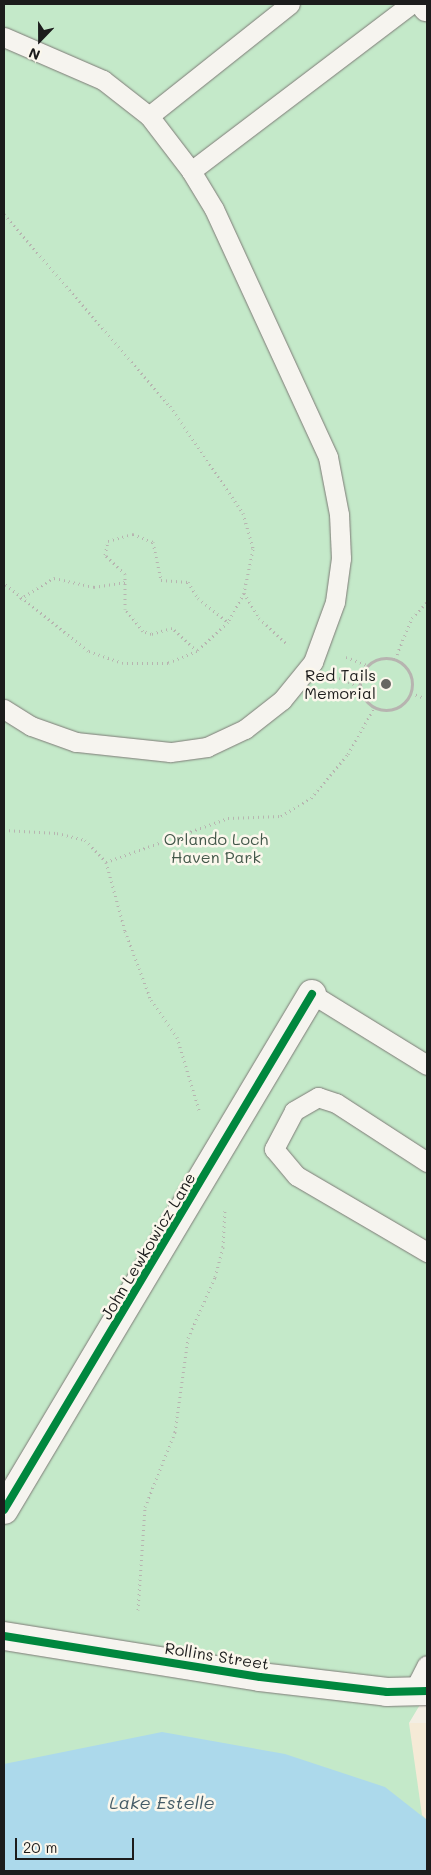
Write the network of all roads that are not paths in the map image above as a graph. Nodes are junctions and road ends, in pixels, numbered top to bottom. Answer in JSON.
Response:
{"nodes":[{"id":1,"x":290,"y":4,"type":"edge"},
{"id":2,"x":410,"y":4,"type":"edge"},
{"id":3,"x":425,"y":4,"type":"edge"},
{"id":4,"x":427,"y":7,"type":"edge"},
{"id":5,"x":4,"y":37,"type":"edge"},
{"id":6,"x":149,"y":116,"type":"junction"},
{"id":7,"x":191,"y":171,"type":"junction"},
{"id":8,"x":4,"y":709,"type":"edge"},
{"id":9,"x":312,"y":994,"type":"joint"},
{"id":10,"x":427,"y":1064,"type":"edge"},
{"id":11,"x":427,"y":1162,"type":"edge"},
{"id":12,"x":427,"y":1252,"type":"edge"},
{"id":13,"x":4,"y":1510,"type":"edge"},
{"id":14,"x":4,"y":1636,"type":"edge"},
{"id":15,"x":427,"y":1665,"type":"edge"},
{"id":16,"x":420,"y":1692,"type":"edge"}],
"edges":[{"from":1,"to":6,"type":"lane"},
{"from":2,"to":7,"type":"lane"},
{"from":3,"to":4,"type":"street"},
{"from":5,"to":6,"type":"lane"},
{"from":6,"to":7,"type":"lane"},
{"from":7,"to":8,"type":"lane"},
{"from":9,"to":10,"type":"lane"},
{"from":9,"to":13,"type":"street","name":"John Lewkowicz Lane"},
{"from":11,"to":12,"type":"lane"},
{"from":14,"to":16,"type":"street","name":"Rollins Street"},
{"from":15,"to":16,"type":"lane"}]}
